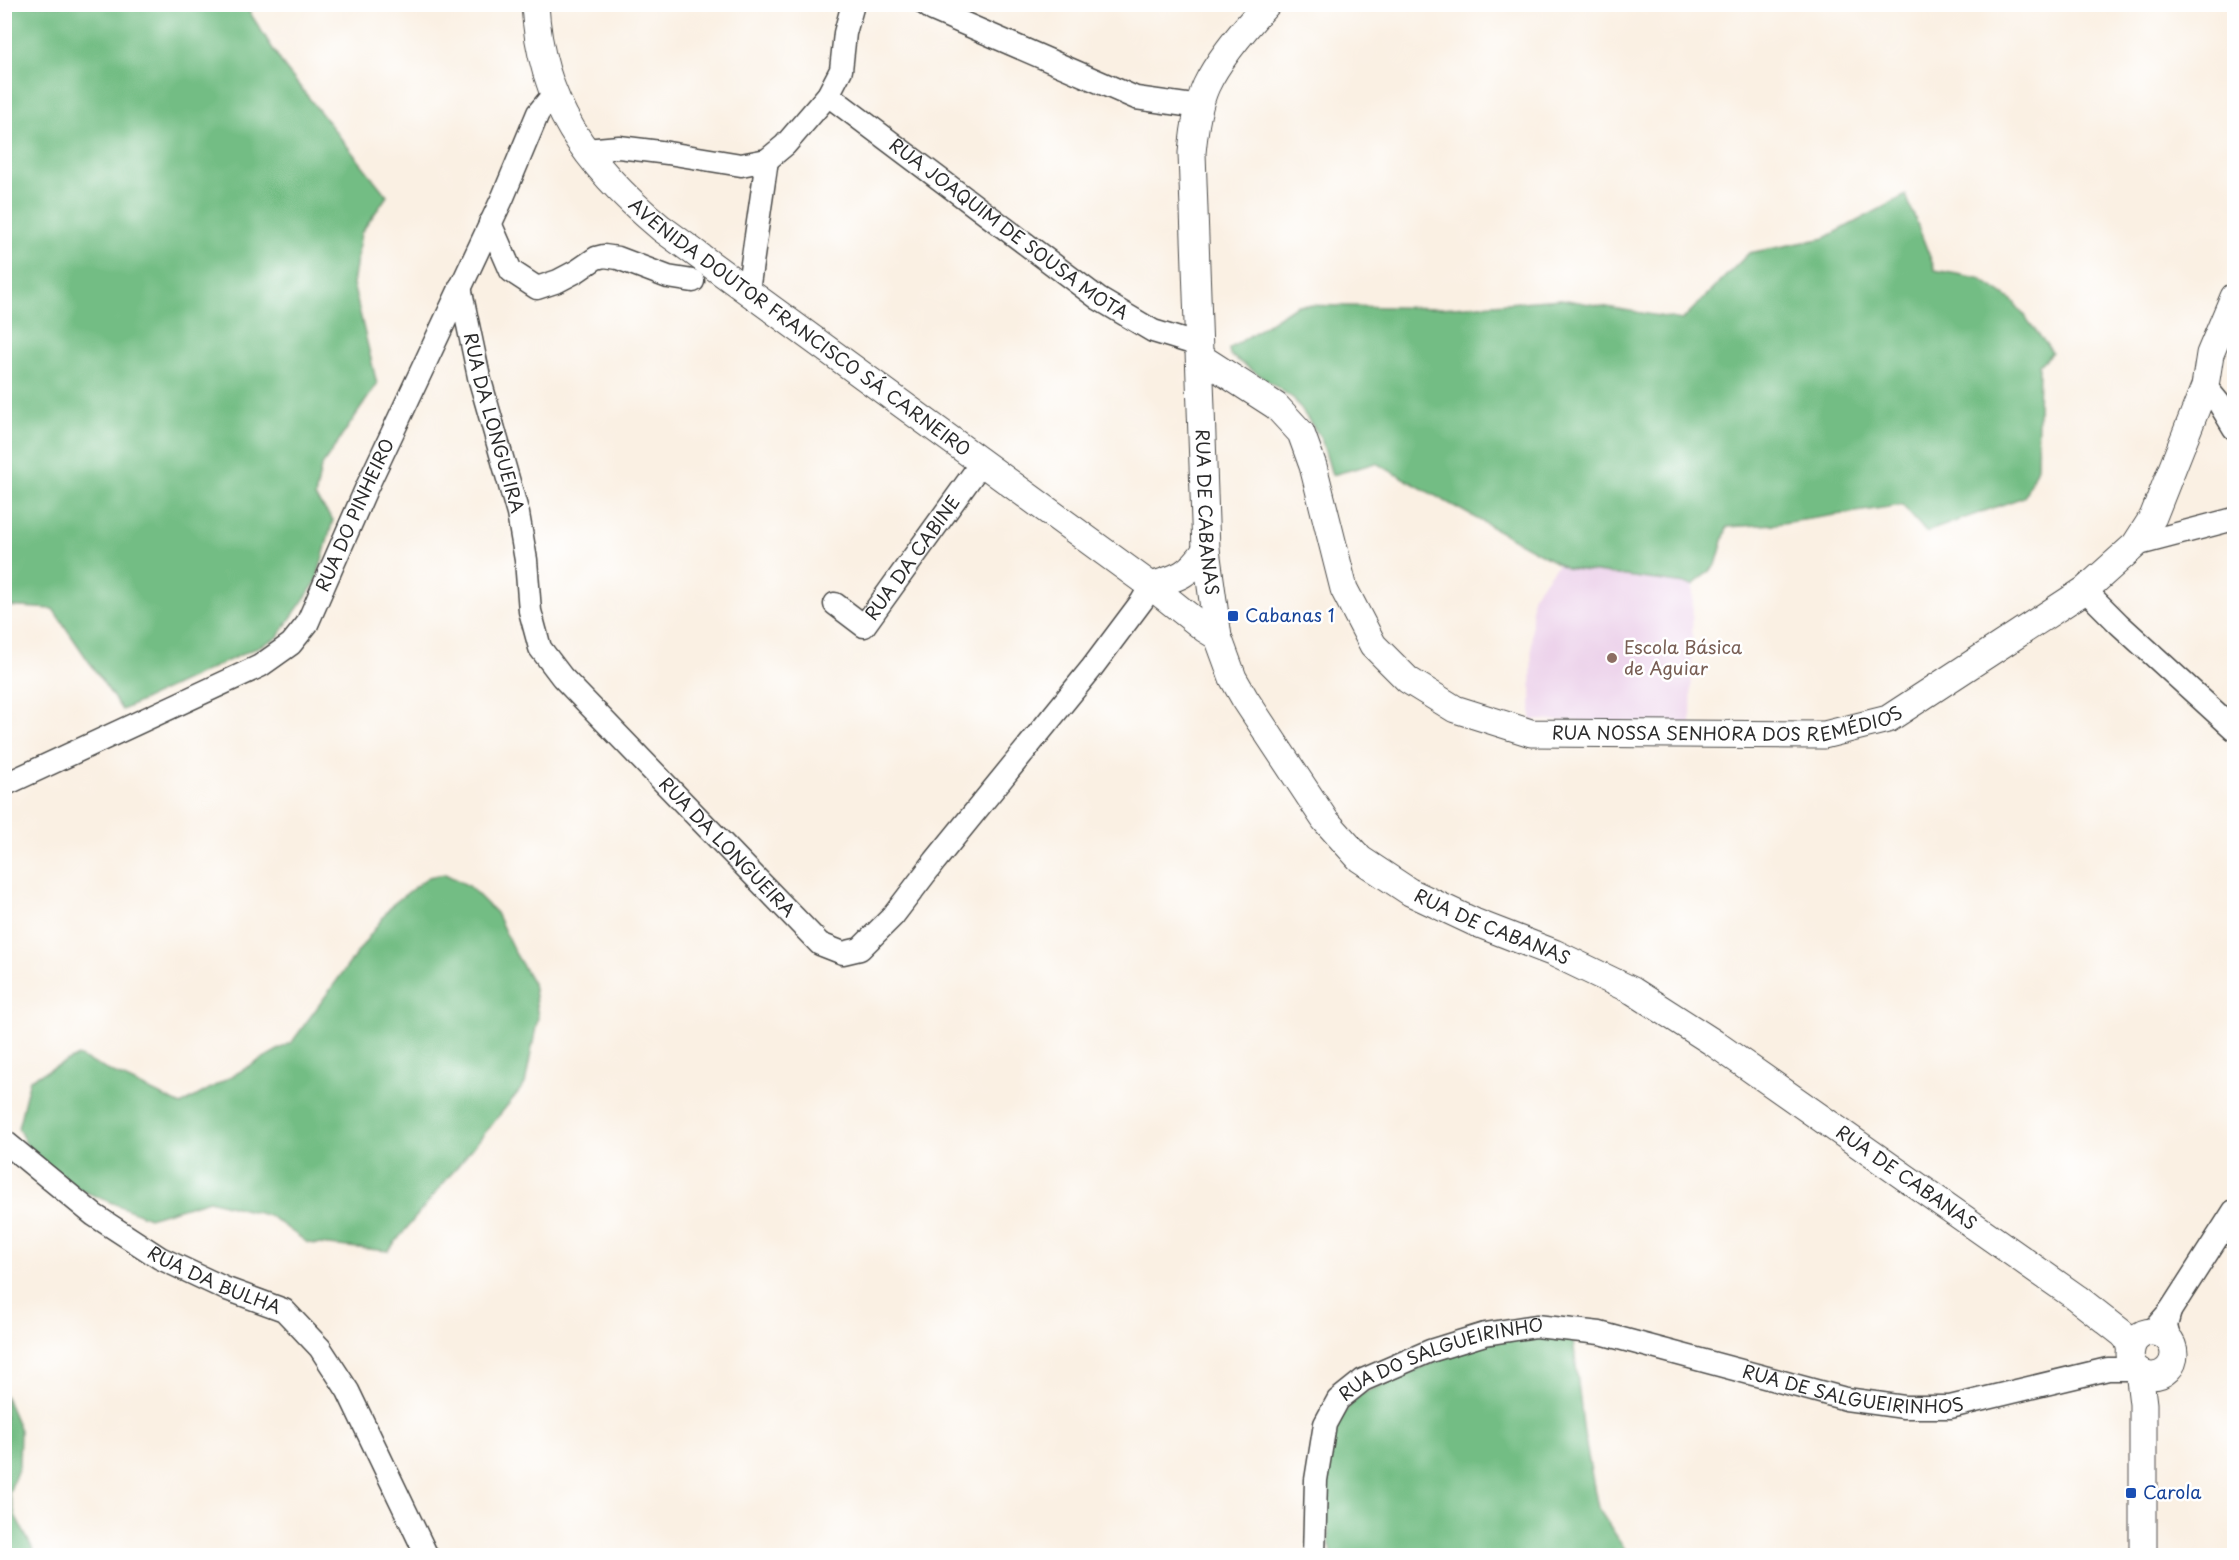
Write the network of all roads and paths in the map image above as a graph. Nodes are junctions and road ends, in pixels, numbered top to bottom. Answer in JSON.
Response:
{"nodes":[{"id":1,"x":536,"y":4,"type":"edge"},
{"id":2,"x":853,"y":4,"type":"edge"},
{"id":3,"x":925,"y":4,"type":"edge"},
{"id":4,"x":1267,"y":4,"type":"edge"},
{"id":5,"x":553,"y":95,"type":"junction"},
{"id":6,"x":828,"y":95,"type":"junction"},
{"id":7,"x":1200,"y":107,"type":"junction"},
{"id":8,"x":585,"y":150,"type":"junction"},
{"id":9,"x":767,"y":160,"type":"junction"},
{"id":10,"x":490,"y":223,"type":"junction"},
{"id":11,"x":693,"y":281,"type":"dead end"},
{"id":12,"x":460,"y":287,"type":"junction"},
{"id":13,"x":748,"y":291,"type":"junction"},
{"id":14,"x":2235,"y":297,"type":"edge"},
{"id":15,"x":1200,"y":351,"type":"junction"},
{"id":16,"x":2205,"y":386,"type":"junction"},
{"id":17,"x":2235,"y":428,"type":"edge"},
{"id":18,"x":982,"y":462,"type":"junction"},
{"id":19,"x":2235,"y":519,"type":"edge"},
{"id":20,"x":2136,"y":545,"type":"junction"},
{"id":21,"x":1206,"y":550,"type":"junction"},
{"id":22,"x":1151,"y":586,"type":"junction"},
{"id":23,"x":2085,"y":590,"type":"junction"},
{"id":24,"x":835,"y":604,"type":"dead end"},
{"id":25,"x":1218,"y":637,"type":"junction"},
{"id":26,"x":2235,"y":729,"type":"edge"},
{"id":27,"x":4,"y":785,"type":"edge"},
{"id":28,"x":4,"y":1141,"type":"edge"},
{"id":29,"x":2235,"y":1211,"type":"edge"},
{"id":30,"x":1600,"y":1333,"type":"joint"},
{"id":31,"x":2144,"y":1344,"type":"junction"},
{"id":32,"x":2143,"y":1404,"type":"junction"},
{"id":33,"x":427,"y":1556,"type":"edge"},
{"id":34,"x":1314,"y":1556,"type":"edge"},
{"id":35,"x":2143,"y":1556,"type":"edge"}],
"edges":[{"from":1,"to":5,"type":"street","name":"AVENIDA DOUTOR FRANCISCO SÁ CARNEIRO"},
{"from":2,"to":6,"type":"street"},
{"from":3,"to":7,"type":"street"},
{"from":4,"to":7,"type":"street","name":"RUA DE CABANAS"},
{"from":5,"to":8,"type":"street","name":"AVENIDA DOUTOR FRANCISCO SÁ CARNEIRO"},
{"from":5,"to":10,"type":"street","name":"RUA DO PINHEIRO"},
{"from":6,"to":9,"type":"street"},
{"from":6,"to":15,"type":"street","name":"RUA JOAQUIM DE SOUSA MOTA"},
{"from":7,"to":15,"type":"street","name":"RUA DE CABANAS"},
{"from":8,"to":9,"type":"street"},
{"from":8,"to":13,"type":"street","name":"AVENIDA DOUTOR FRANCISCO SÁ CARNEIRO"},
{"from":9,"to":13,"type":"street"},
{"from":10,"to":11,"type":"street"},
{"from":10,"to":12,"type":"street","name":"RUA DO PINHEIRO"},
{"from":12,"to":22,"type":"street","name":"RUA DA LONGUEIRA"},
{"from":12,"to":27,"type":"street","name":"RUA DO PINHEIRO"},
{"from":13,"to":18,"type":"street","name":"AVENIDA DOUTOR FRANCISCO SÁ CARNEIRO"},
{"from":14,"to":16,"type":"street","name":"RUA NOSSA SENHORA DOS REMÉDIOS"},
{"from":15,"to":21,"type":"street","name":"RUA DE CABANAS"},
{"from":15,"to":23,"type":"street","name":"RUA NOSSA SENHORA DOS REMÉDIOS"},
{"from":16,"to":17,"type":"street"},
{"from":16,"to":20,"type":"street","name":"RUA NOSSA SENHORA DOS REMÉDIOS"},
{"from":18,"to":22,"type":"street","name":"AVENIDA DOUTOR FRANCISCO SÁ CARNEIRO"},
{"from":18,"to":24,"type":"street","name":"RUA DA CABINE"},
{"from":19,"to":20,"type":"street"},
{"from":20,"to":23,"type":"street","name":"RUA NOSSA SENHORA DOS REMÉDIOS"},
{"from":21,"to":22,"type":"street"},
{"from":21,"to":25,"type":"street","name":"RUA DE CABANAS"},
{"from":22,"to":25,"type":"street","name":"AVENIDA DOUTOR FRANCISCO SÁ CARNEIRO"},
{"from":23,"to":26,"type":"street"},
{"from":25,"to":31,"type":"street","name":"RUA DE CABANAS"},
{"from":28,"to":33,"type":"street","name":"RUA DA BULHA"},
{"from":29,"to":31,"type":"street"},
{"from":30,"to":31,"type":"street","name":"RUA DE SALGUEIRINHOS"},
{"from":30,"to":34,"type":"street","name":"RUA DO SALGUEIRINHO"},
{"from":31,"to":32,"type":"street"},
{"from":31,"to":32,"type":"street"},
{"from":32,"to":35,"type":"street"}]}
